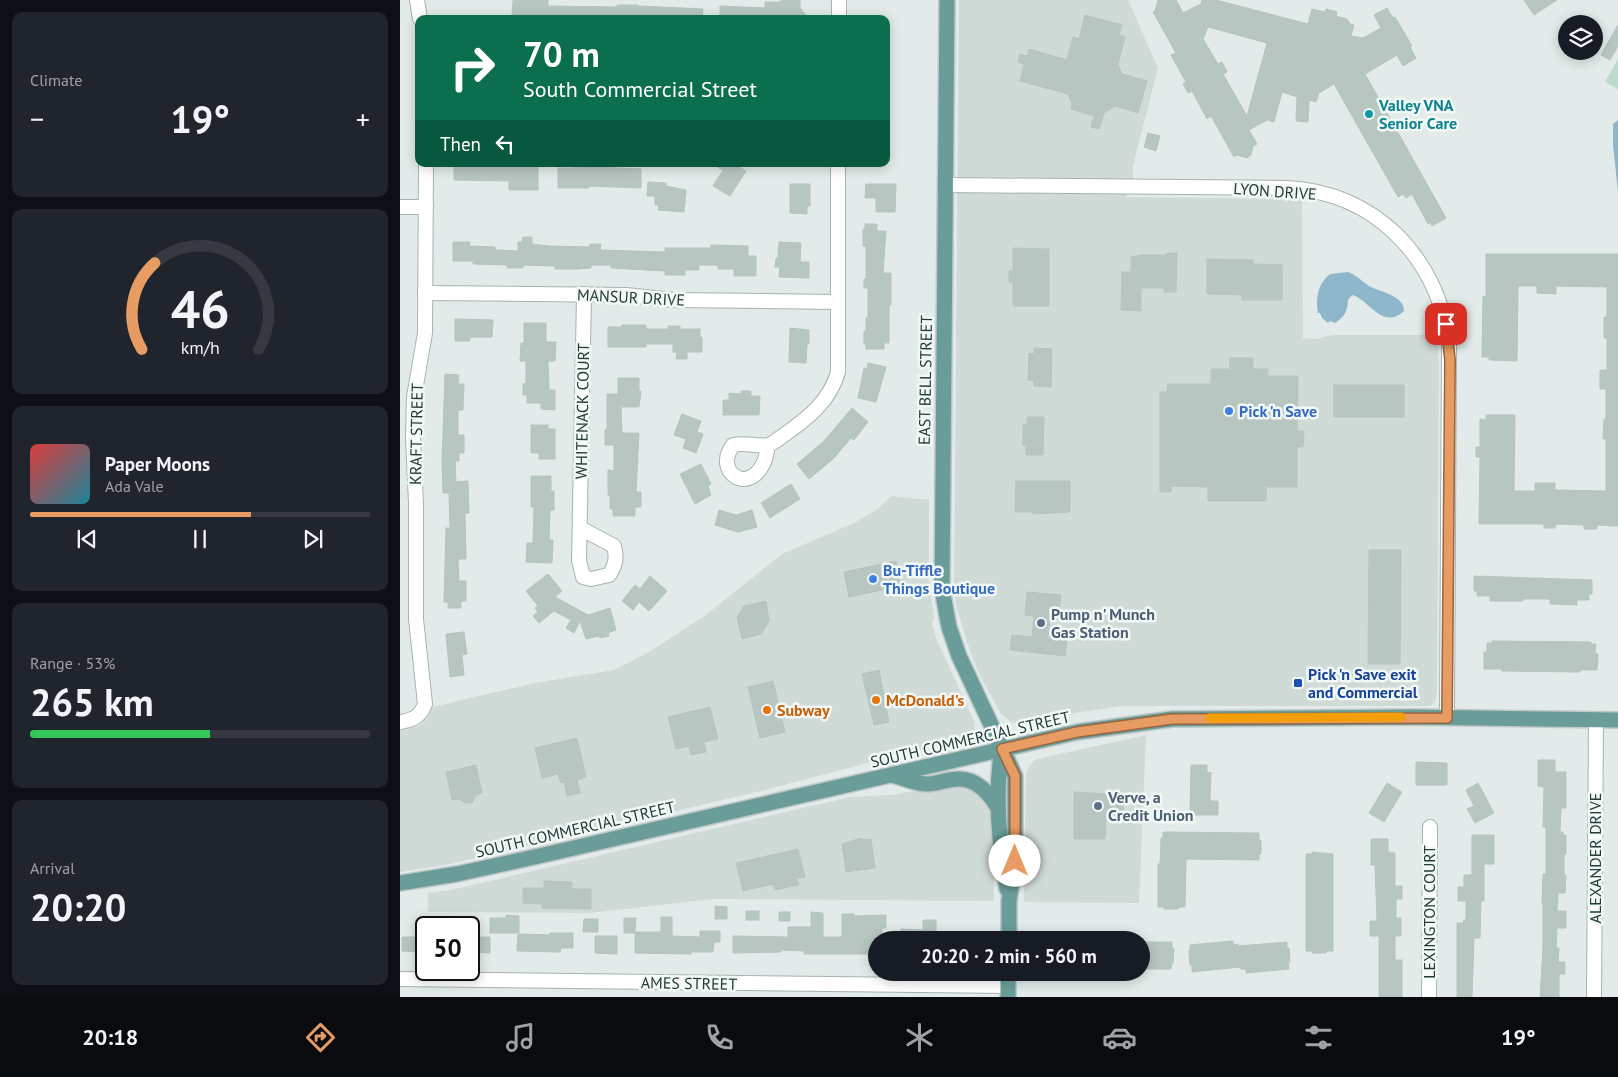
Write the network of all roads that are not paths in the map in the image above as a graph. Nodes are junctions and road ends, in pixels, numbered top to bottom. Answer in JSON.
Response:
{"nodes":[{"id":1,"x":417,"y":0,"type":"edge"},
{"id":2,"x":839,"y":0,"type":"edge"},
{"id":3,"x":947,"y":0,"type":"edge"},
{"id":4,"x":419,"y":15,"type":"edge"},
{"id":5,"x":839,"y":15,"type":"edge"},
{"id":6,"x":426,"y":167,"type":"edge"},
{"id":7,"x":838,"y":167,"type":"edge"},
{"id":8,"x":945,"y":185,"type":"junction"},
{"id":9,"x":400,"y":207,"type":"edge"},
{"id":10,"x":426,"y":207,"type":"junction"},
{"id":11,"x":425,"y":293,"type":"junction"},
{"id":12,"x":584,"y":294,"type":"junction"},
{"id":13,"x":837,"y":302,"type":"junction"},
{"id":14,"x":768,"y":445,"type":"dead end"},
{"id":15,"x":580,"y":528,"type":"dead end"},
{"id":16,"x":1447,"y":718,"type":"junction"},
{"id":17,"x":1596,"y":720,"type":"junction"},
{"id":18,"x":1618,"y":720,"type":"edge"},
{"id":19,"x":400,"y":722,"type":"edge"},
{"id":20,"x":1002,"y":749,"type":"junction"},
{"id":21,"x":891,"y":774,"type":"junction"},
{"id":22,"x":999,"y":810,"type":"junction"},
{"id":23,"x":1430,"y":827,"type":"dead end"},
{"id":24,"x":400,"y":883,"type":"edge"},
{"id":25,"x":1009,"y":901,"type":"junction"},
{"id":26,"x":1009,"y":931,"type":"edge"},
{"id":27,"x":400,"y":979,"type":"edge"},
{"id":28,"x":1008,"y":985,"type":"edge"},
{"id":29,"x":1429,"y":997,"type":"edge"},
{"id":30,"x":1594,"y":997,"type":"edge"}],
"edges":[{"from":1,"to":4,"type":"street"},
{"from":2,"to":5,"type":"street"},
{"from":3,"to":8,"type":"main road","name":"EAST BELL STREET"},
{"from":6,"to":10,"type":"street","name":"KRAFT STREET"},
{"from":7,"to":13,"type":"street"},
{"from":8,"to":16,"type":"street","name":"LYON DRIVE"},
{"from":8,"to":20,"type":"main road","name":"EAST BELL STREET"},
{"from":9,"to":10,"type":"street"},
{"from":10,"to":11,"type":"street","name":"KRAFT STREET"},
{"from":11,"to":12,"type":"street","name":"MANSUR DRIVE"},
{"from":11,"to":19,"type":"street","name":"KRAFT STREET"},
{"from":12,"to":13,"type":"street","name":"MANSUR DRIVE"},
{"from":12,"to":15,"type":"street","name":"WHITENACK COURT"},
{"from":13,"to":14,"type":"street"},
{"from":16,"to":17,"type":"main road","name":"SOUTH COMMERCIAL STREET"},
{"from":16,"to":20,"type":"main road","name":"SOUTH COMMERCIAL STREET"},
{"from":17,"to":18,"type":"main road","name":"SOUTH COMMERCIAL STREET"},
{"from":17,"to":30,"type":"street","name":"ALEXANDER DRIVE"},
{"from":20,"to":21,"type":"main road","name":"SOUTH COMMERCIAL STREET"},
{"from":20,"to":22,"type":"main road"},
{"from":20,"to":25,"type":"main road","name":"EAST BELL STREET"},
{"from":21,"to":22,"type":"main road"},
{"from":21,"to":24,"type":"main road","name":"SOUTH COMMERCIAL STREET"},
{"from":22,"to":25,"type":"main road"},
{"from":23,"to":29,"type":"street","name":"LEXINGTON COURT"},
{"from":25,"to":26,"type":"main road"},
{"from":27,"to":28,"type":"street","name":"AMES STREET"}]}
